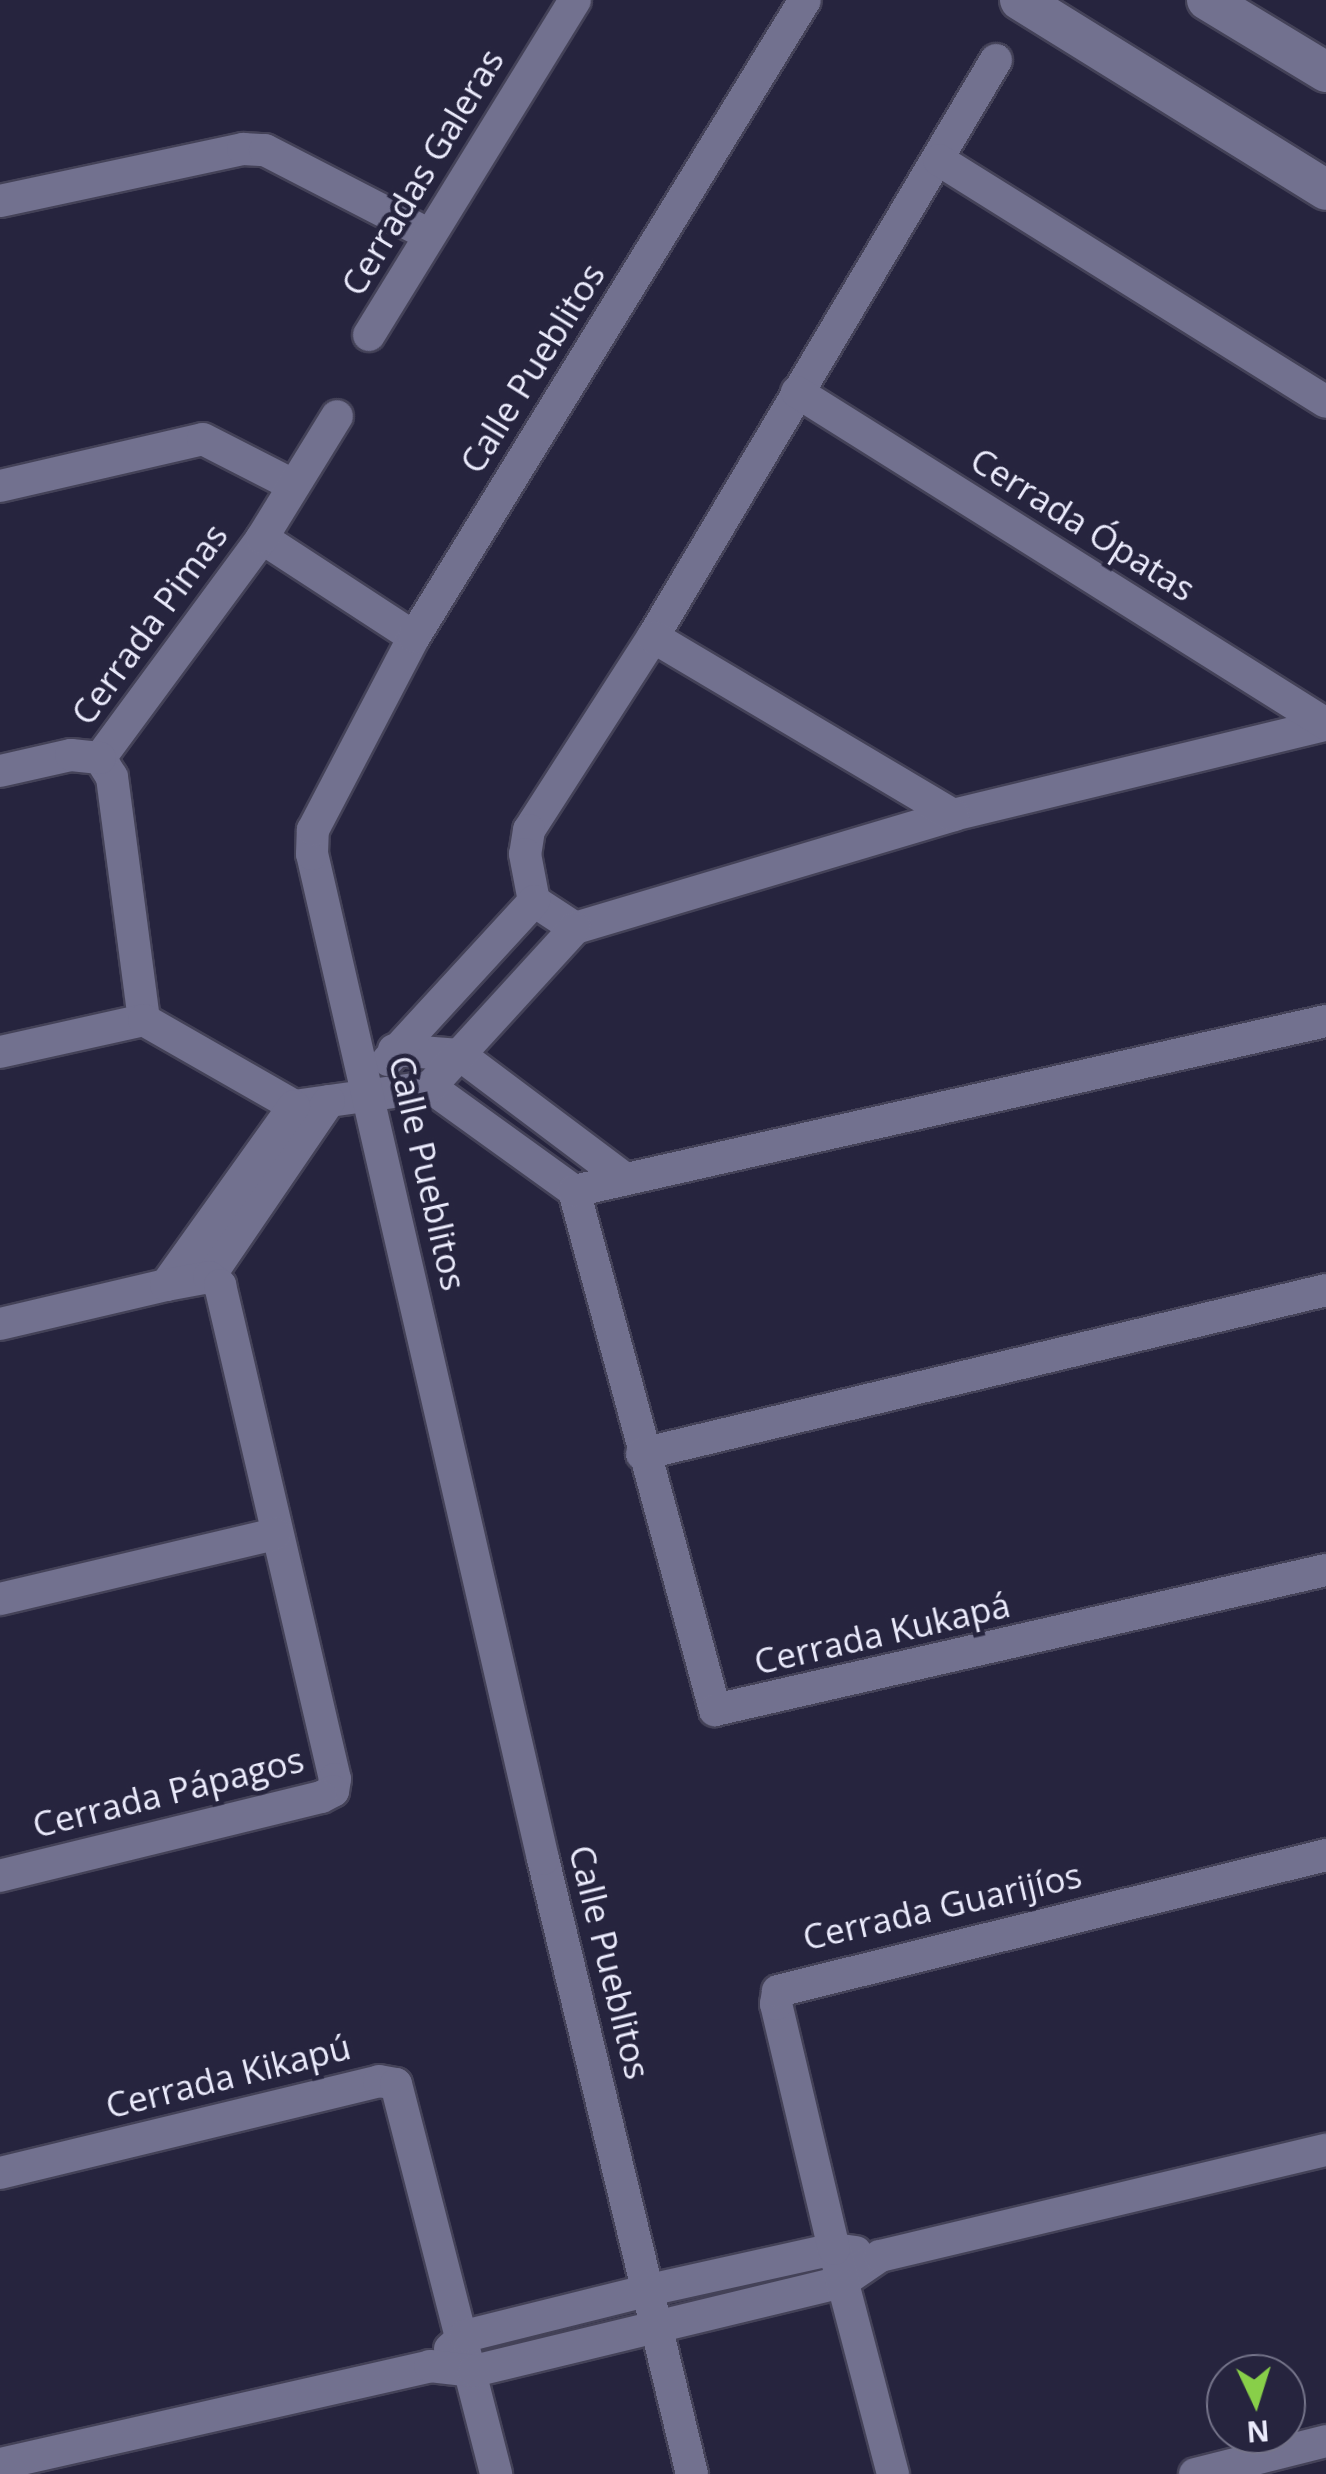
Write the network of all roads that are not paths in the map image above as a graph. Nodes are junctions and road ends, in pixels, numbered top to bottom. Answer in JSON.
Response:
{"nodes":[{"id":1,"x":575,"y":0,"type":"edge"},
{"id":2,"x":805,"y":0,"type":"edge"},
{"id":3,"x":1020,"y":0,"type":"edge"},
{"id":4,"x":1206,"y":0,"type":"edge"},
{"id":5,"x":996,"y":60,"type":"dead end"},
{"id":6,"x":1326,"y":72,"type":"edge"},
{"id":7,"x":939,"y":160,"type":"junction"},
{"id":8,"x":1326,"y":190,"type":"edge"},
{"id":9,"x":0,"y":201,"type":"edge"},
{"id":10,"x":426,"y":234,"type":"junction"},
{"id":11,"x":369,"y":336,"type":"dead end"},
{"id":12,"x":797,"y":392,"type":"junction"},
{"id":13,"x":1326,"y":402,"type":"edge"},
{"id":14,"x":337,"y":416,"type":"dead end"},
{"id":15,"x":293,"y":485,"type":"junction"},
{"id":16,"x":0,"y":486,"type":"edge"},
{"id":17,"x":262,"y":538,"type":"junction"},
{"id":18,"x":414,"y":636,"type":"junction"},
{"id":19,"x":652,"y":636,"type":"junction"},
{"id":20,"x":1326,"y":725,"type":"edge"},
{"id":21,"x":100,"y":758,"type":"junction"},
{"id":22,"x":0,"y":771,"type":"edge"},
{"id":23,"x":953,"y":815,"type":"junction"},
{"id":24,"x":534,"y":901,"type":"junction"},
{"id":25,"x":575,"y":928,"type":"junction"},
{"id":26,"x":144,"y":1020,"type":"junction"},
{"id":27,"x":1326,"y":1021,"type":"edge"},
{"id":28,"x":394,"y":1050,"type":"junction"},
{"id":29,"x":0,"y":1052,"type":"edge"},
{"id":30,"x":460,"y":1056,"type":"junction"},
{"id":31,"x":430,"y":1087,"type":"junction"},
{"id":32,"x":370,"y":1095,"type":"junction"},
{"id":33,"x":329,"y":1101,"type":"junction"},
{"id":34,"x":294,"y":1106,"type":"junction"},
{"id":35,"x":624,"y":1178,"type":"junction"},
{"id":36,"x":574,"y":1191,"type":"junction"},
{"id":37,"x":208,"y":1277,"type":"junction"},
{"id":38,"x":166,"y":1285,"type":"junction"},
{"id":39,"x":1326,"y":1290,"type":"edge"},
{"id":40,"x":0,"y":1324,"type":"edge"},
{"id":41,"x":642,"y":1454,"type":"junction"},
{"id":42,"x":275,"y":1534,"type":"junction"},
{"id":43,"x":1326,"y":1570,"type":"edge"},
{"id":44,"x":0,"y":1599,"type":"edge"},
{"id":45,"x":1326,"y":1856,"type":"edge"},
{"id":46,"x":0,"y":1876,"type":"edge"},
{"id":47,"x":1326,"y":2150,"type":"edge"},
{"id":48,"x":0,"y":2173,"type":"edge"},
{"id":49,"x":834,"y":2249,"type":"junction"},
{"id":50,"x":880,"y":2256,"type":"junction"},
{"id":51,"x":842,"y":2282,"type":"junction"},
{"id":52,"x":649,"y":2290,"type":"junction"},
{"id":53,"x":659,"y":2326,"type":"junction"},
{"id":54,"x":465,"y":2336,"type":"junction"},
{"id":55,"x":430,"y":2366,"type":"junction"},
{"id":56,"x":474,"y":2371,"type":"junction"},
{"id":57,"x":1326,"y":2441,"type":"edge"},
{"id":58,"x":0,"y":2464,"type":"edge"},
{"id":59,"x":496,"y":2474,"type":"edge"},
{"id":60,"x":692,"y":2474,"type":"edge"},
{"id":61,"x":893,"y":2474,"type":"edge"},
{"id":62,"x":1194,"y":2474,"type":"edge"}],
"edges":[{"from":1,"to":10,"type":"street","name":"Cerradas Galeras"},
{"from":2,"to":18,"type":"street","name":"Calle Pueblitos"},
{"from":3,"to":8,"type":"street"},
{"from":4,"to":6,"type":"street"},
{"from":5,"to":7,"type":"street"},
{"from":7,"to":12,"type":"street"},
{"from":7,"to":13,"type":"street"},
{"from":9,"to":10,"type":"street"},
{"from":10,"to":11,"type":"street","name":"Cerradas Galeras"},
{"from":12,"to":19,"type":"street"},
{"from":12,"to":20,"type":"street","name":"Cerrada Ópatas"},
{"from":14,"to":15,"type":"street","name":"Cerrada Pimas"},
{"from":15,"to":16,"type":"street"},
{"from":15,"to":17,"type":"street","name":"Cerrada Pimas"},
{"from":17,"to":18,"type":"street","name":"Cerrada Pimas"},
{"from":17,"to":21,"type":"street","name":"Cerrada Pimas"},
{"from":18,"to":32,"type":"street","name":"Calle Pueblitos"},
{"from":19,"to":23,"type":"street"},
{"from":19,"to":24,"type":"street"},
{"from":20,"to":23,"type":"street","name":"Cerrada Ópatas"},
{"from":21,"to":22,"type":"street","name":"Cerrada Pimas"},
{"from":21,"to":26,"type":"street","name":"Cerrada Pimas"},
{"from":23,"to":25,"type":"street","name":"Cerrada Ópatas"},
{"from":24,"to":25,"type":"street"},
{"from":24,"to":28,"type":"street"},
{"from":25,"to":30,"type":"street"},
{"from":26,"to":29,"type":"street"},
{"from":26,"to":34,"type":"street"},
{"from":27,"to":35,"type":"street"},
{"from":28,"to":30,"type":"street"},
{"from":28,"to":32,"type":"street"},
{"from":30,"to":31,"type":"street"},
{"from":30,"to":35,"type":"street"},
{"from":31,"to":32,"type":"street"},
{"from":31,"to":36,"type":"street"},
{"from":32,"to":33,"type":"street"},
{"from":32,"to":52,"type":"street","name":"Calle Pueblitos"},
{"from":33,"to":34,"type":"street"},
{"from":33,"to":37,"type":"street"},
{"from":34,"to":38,"type":"street"},
{"from":35,"to":36,"type":"street"},
{"from":36,"to":41,"type":"street","name":"Cerrada Kukapá"},
{"from":37,"to":38,"type":"street"},
{"from":37,"to":42,"type":"street","name":"Cerrada Pápagos"},
{"from":38,"to":40,"type":"street"},
{"from":39,"to":41,"type":"street"},
{"from":41,"to":43,"type":"street","name":"Cerrada Kukapá"},
{"from":42,"to":44,"type":"street"},
{"from":42,"to":46,"type":"street","name":"Cerrada Pápagos"},
{"from":45,"to":49,"type":"street","name":"Cerrada Guarijíos"},
{"from":47,"to":50,"type":"street"},
{"from":48,"to":54,"type":"street","name":"Cerrada Kikapú"},
{"from":49,"to":50,"type":"street"},
{"from":49,"to":51,"type":"street","name":"Cerrada Guarijíos"},
{"from":49,"to":52,"type":"street"},
{"from":50,"to":51,"type":"street"},
{"from":51,"to":53,"type":"street"},
{"from":51,"to":61,"type":"street","name":"Cerrada Guarijíos"},
{"from":52,"to":53,"type":"street","name":"Calle Pueblitos"},
{"from":52,"to":54,"type":"street"},
{"from":53,"to":56,"type":"street"},
{"from":53,"to":60,"type":"street","name":"Calle Pueblitos"},
{"from":54,"to":55,"type":"street"},
{"from":54,"to":56,"type":"street","name":"Cerrada Kikapú"},
{"from":55,"to":56,"type":"street"},
{"from":55,"to":58,"type":"street"},
{"from":56,"to":59,"type":"street","name":"Cerrada Kikapú"},
{"from":57,"to":62,"type":"street"}]}
